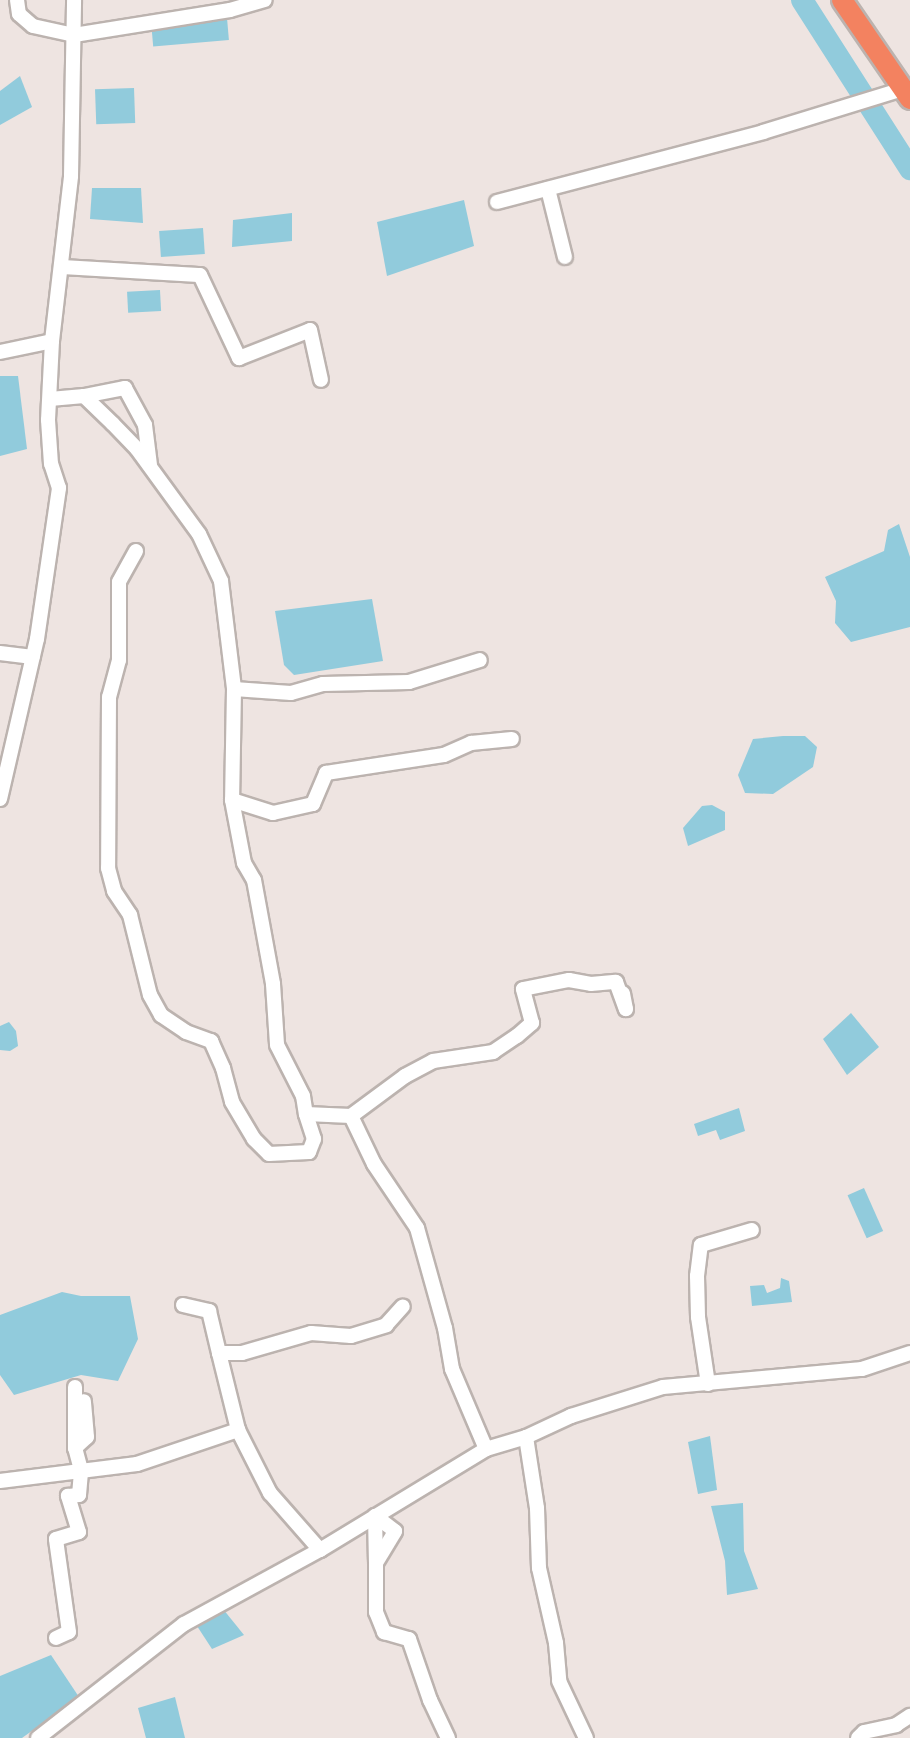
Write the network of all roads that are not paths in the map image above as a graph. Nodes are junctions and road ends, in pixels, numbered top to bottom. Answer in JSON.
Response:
{"nodes":[{"id":1,"x":17,"y":0,"type":"edge"},
{"id":2,"x":74,"y":0,"type":"edge"},
{"id":3,"x":265,"y":0,"type":"edge"},
{"id":4,"x":842,"y":0,"type":"edge"},
{"id":5,"x":74,"y":35,"type":"junction"},
{"id":6,"x":906,"y":94,"type":"edge"},
{"id":7,"x":548,"y":189,"type":"junction"},
{"id":8,"x":497,"y":202,"type":"dead end"},
{"id":9,"x":565,"y":257,"type":"dead end"},
{"id":10,"x":61,"y":267,"type":"junction"},
{"id":11,"x":52,"y":341,"type":"junction"},
{"id":12,"x":0,"y":352,"type":"edge"},
{"id":13,"x":321,"y":380,"type":"dead end"},
{"id":14,"x":84,"y":396,"type":"junction"},
{"id":15,"x":50,"y":399,"type":"junction"},
{"id":16,"x":150,"y":468,"type":"junction"},
{"id":17,"x":136,"y":551,"type":"dead end"},
{"id":18,"x":0,"y":653,"type":"edge"},
{"id":19,"x":33,"y":657,"type":"junction"},
{"id":20,"x":480,"y":660,"type":"dead end"},
{"id":21,"x":234,"y":689,"type":"junction"},
{"id":22,"x":512,"y":739,"type":"dead end"},
{"id":23,"x":0,"y":799,"type":"edge"},
{"id":24,"x":232,"y":800,"type":"junction"},
{"id":25,"x":623,"y":993,"type":"dead end"},
{"id":26,"x":306,"y":1114,"type":"junction"},
{"id":27,"x":351,"y":1116,"type":"junction"},
{"id":28,"x":752,"y":1230,"type":"dead end"},
{"id":29,"x":183,"y":1305,"type":"dead end"},
{"id":30,"x":403,"y":1306,"type":"dead end"},
{"id":31,"x":219,"y":1353,"type":"junction"},
{"id":32,"x":910,"y":1353,"type":"edge"},
{"id":33,"x":708,"y":1384,"type":"junction"},
{"id":34,"x":79,"y":1386,"type":"dead end"},
{"id":35,"x":238,"y":1430,"type":"junction"},
{"id":36,"x":526,"y":1437,"type":"junction"},
{"id":37,"x":486,"y":1449,"type":"junction"},
{"id":38,"x":81,"y":1471,"type":"junction"},
{"id":39,"x":0,"y":1481,"type":"edge"},
{"id":40,"x":375,"y":1516,"type":"junction"},
{"id":41,"x":320,"y":1550,"type":"junction"},
{"id":42,"x":56,"y":1638,"type":"dead end"},
{"id":43,"x":910,"y":1716,"type":"edge"},
{"id":44,"x":38,"y":1738,"type":"edge"},
{"id":45,"x":448,"y":1738,"type":"edge"},
{"id":46,"x":586,"y":1738,"type":"edge"},
{"id":47,"x":858,"y":1738,"type":"edge"}],
"edges":[{"from":1,"to":5,"type":"street"},
{"from":2,"to":5,"type":"street"},
{"from":3,"to":5,"type":"street"},
{"from":4,"to":6,"type":"highway"},
{"from":5,"to":10,"type":"street"},
{"from":6,"to":7,"type":"street"},
{"from":7,"to":8,"type":"street"},
{"from":7,"to":9,"type":"street"},
{"from":10,"to":11,"type":"street"},
{"from":10,"to":13,"type":"street"},
{"from":11,"to":12,"type":"street"},
{"from":11,"to":15,"type":"street"},
{"from":14,"to":15,"type":"street"},
{"from":14,"to":16,"type":"street"},
{"from":14,"to":16,"type":"street"},
{"from":15,"to":19,"type":"street"},
{"from":16,"to":21,"type":"street"},
{"from":17,"to":26,"type":"street"},
{"from":18,"to":19,"type":"street"},
{"from":19,"to":23,"type":"street"},
{"from":20,"to":21,"type":"street"},
{"from":21,"to":24,"type":"street"},
{"from":22,"to":24,"type":"street"},
{"from":24,"to":26,"type":"street"},
{"from":25,"to":27,"type":"street"},
{"from":26,"to":27,"type":"street"},
{"from":27,"to":37,"type":"street"},
{"from":28,"to":33,"type":"street"},
{"from":29,"to":31,"type":"street"},
{"from":30,"to":31,"type":"street"},
{"from":31,"to":35,"type":"street"},
{"from":32,"to":33,"type":"street"},
{"from":33,"to":36,"type":"street"},
{"from":34,"to":38,"type":"street"},
{"from":35,"to":38,"type":"street"},
{"from":35,"to":41,"type":"street"},
{"from":36,"to":37,"type":"street"},
{"from":36,"to":46,"type":"street"},
{"from":37,"to":40,"type":"street"},
{"from":38,"to":39,"type":"street"},
{"from":38,"to":42,"type":"street"},
{"from":40,"to":41,"type":"street"},
{"from":40,"to":45,"type":"street"},
{"from":41,"to":44,"type":"street"},
{"from":43,"to":47,"type":"street"}]}
